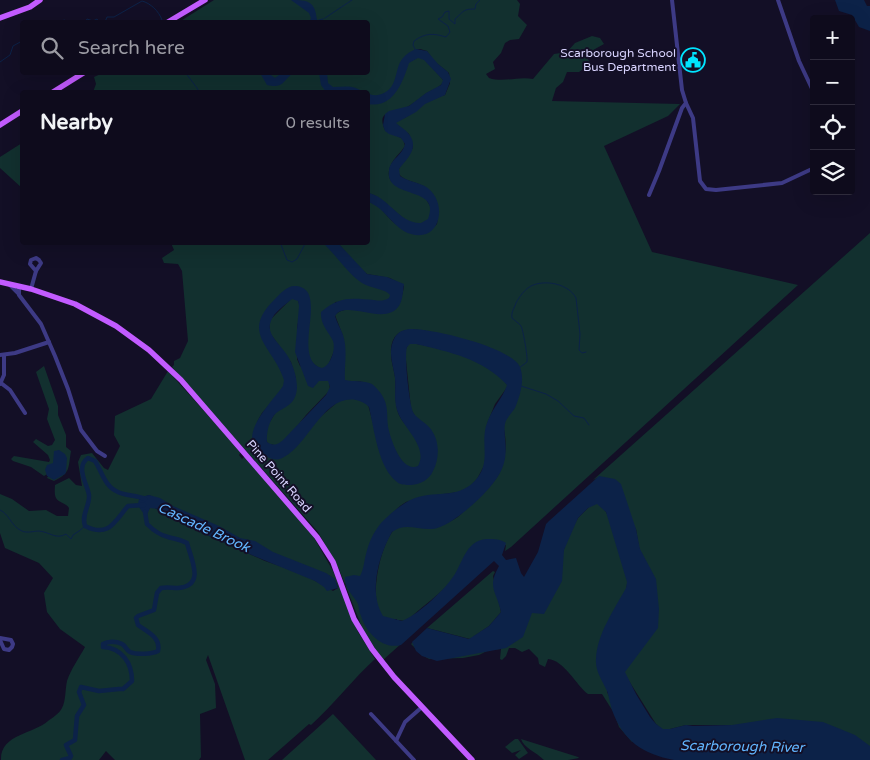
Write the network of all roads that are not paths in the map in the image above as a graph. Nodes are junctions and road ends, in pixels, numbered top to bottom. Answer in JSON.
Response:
{"nodes":[{"id":1,"x":40,"y":0,"type":"edge"},
{"id":2,"x":203,"y":0,"type":"edge"},
{"id":3,"x":672,"y":0,"type":"edge"},
{"id":4,"x":778,"y":0,"type":"edge"},
{"id":5,"x":0,"y":18,"type":"edge"},
{"id":6,"x":171,"y":20,"type":"edge"},
{"id":7,"x":80,"y":75,"type":"edge"},
{"id":8,"x":810,"y":83,"type":"edge"},
{"id":9,"x":56,"y":90,"type":"edge"},
{"id":10,"x":686,"y":103,"type":"junction"},
{"id":11,"x":20,"y":112,"type":"edge"},
{"id":12,"x":0,"y":125,"type":"edge"},
{"id":13,"x":810,"y":170,"type":"edge"},
{"id":14,"x":649,"y":195,"type":"dead end"},
{"id":15,"x":36,"y":271,"type":"dead end"},
{"id":16,"x":0,"y":282,"type":"edge"},
{"id":17,"x":8,"y":284,"type":"junction"},
{"id":18,"x":19,"y":286,"type":"junction"},
{"id":19,"x":31,"y":289,"type":"junction"},
{"id":20,"x":19,"y":295,"type":"junction"},
{"id":21,"x":49,"y":342,"type":"junction"},
{"id":22,"x":2,"y":355,"type":"edge"},
{"id":23,"x":1,"y":384,"type":"edge"},
{"id":24,"x":25,"y":413,"type":"dead end"},
{"id":25,"x":105,"y":456,"type":"dead end"},
{"id":26,"x":422,"y":707,"type":"junction"},
{"id":27,"x":371,"y":714,"type":"dead end"},
{"id":28,"x":396,"y":741,"type":"junction"},
{"id":29,"x":414,"y":760,"type":"edge"},
{"id":30,"x":472,"y":760,"type":"edge"}],
"edges":[{"from":1,"to":5,"type":"main road"},
{"from":2,"to":6,"type":"main road"},
{"from":3,"to":10,"type":"street"},
{"from":4,"to":8,"type":"street"},
{"from":7,"to":9,"type":"main road"},
{"from":10,"to":13,"type":"street"},
{"from":10,"to":14,"type":"street"},
{"from":11,"to":12,"type":"main road"},
{"from":15,"to":19,"type":"street"},
{"from":16,"to":17,"type":"main road","name":"Pine Point Road"},
{"from":17,"to":18,"type":"main road","name":"Pine Point Road"},
{"from":17,"to":20,"type":"street"},
{"from":18,"to":19,"type":"main road","name":"Pine Point Road"},
{"from":18,"to":20,"type":"street"},
{"from":19,"to":26,"type":"main road","name":"Pine Point Road"},
{"from":20,"to":21,"type":"street"},
{"from":21,"to":22,"type":"street"},
{"from":21,"to":25,"type":"street"},
{"from":22,"to":23,"type":"street"},
{"from":23,"to":24,"type":"street"},
{"from":26,"to":28,"type":"street"},
{"from":26,"to":30,"type":"main road","name":"Pine Point Road"},
{"from":27,"to":28,"type":"street"},
{"from":28,"to":29,"type":"street"}]}
